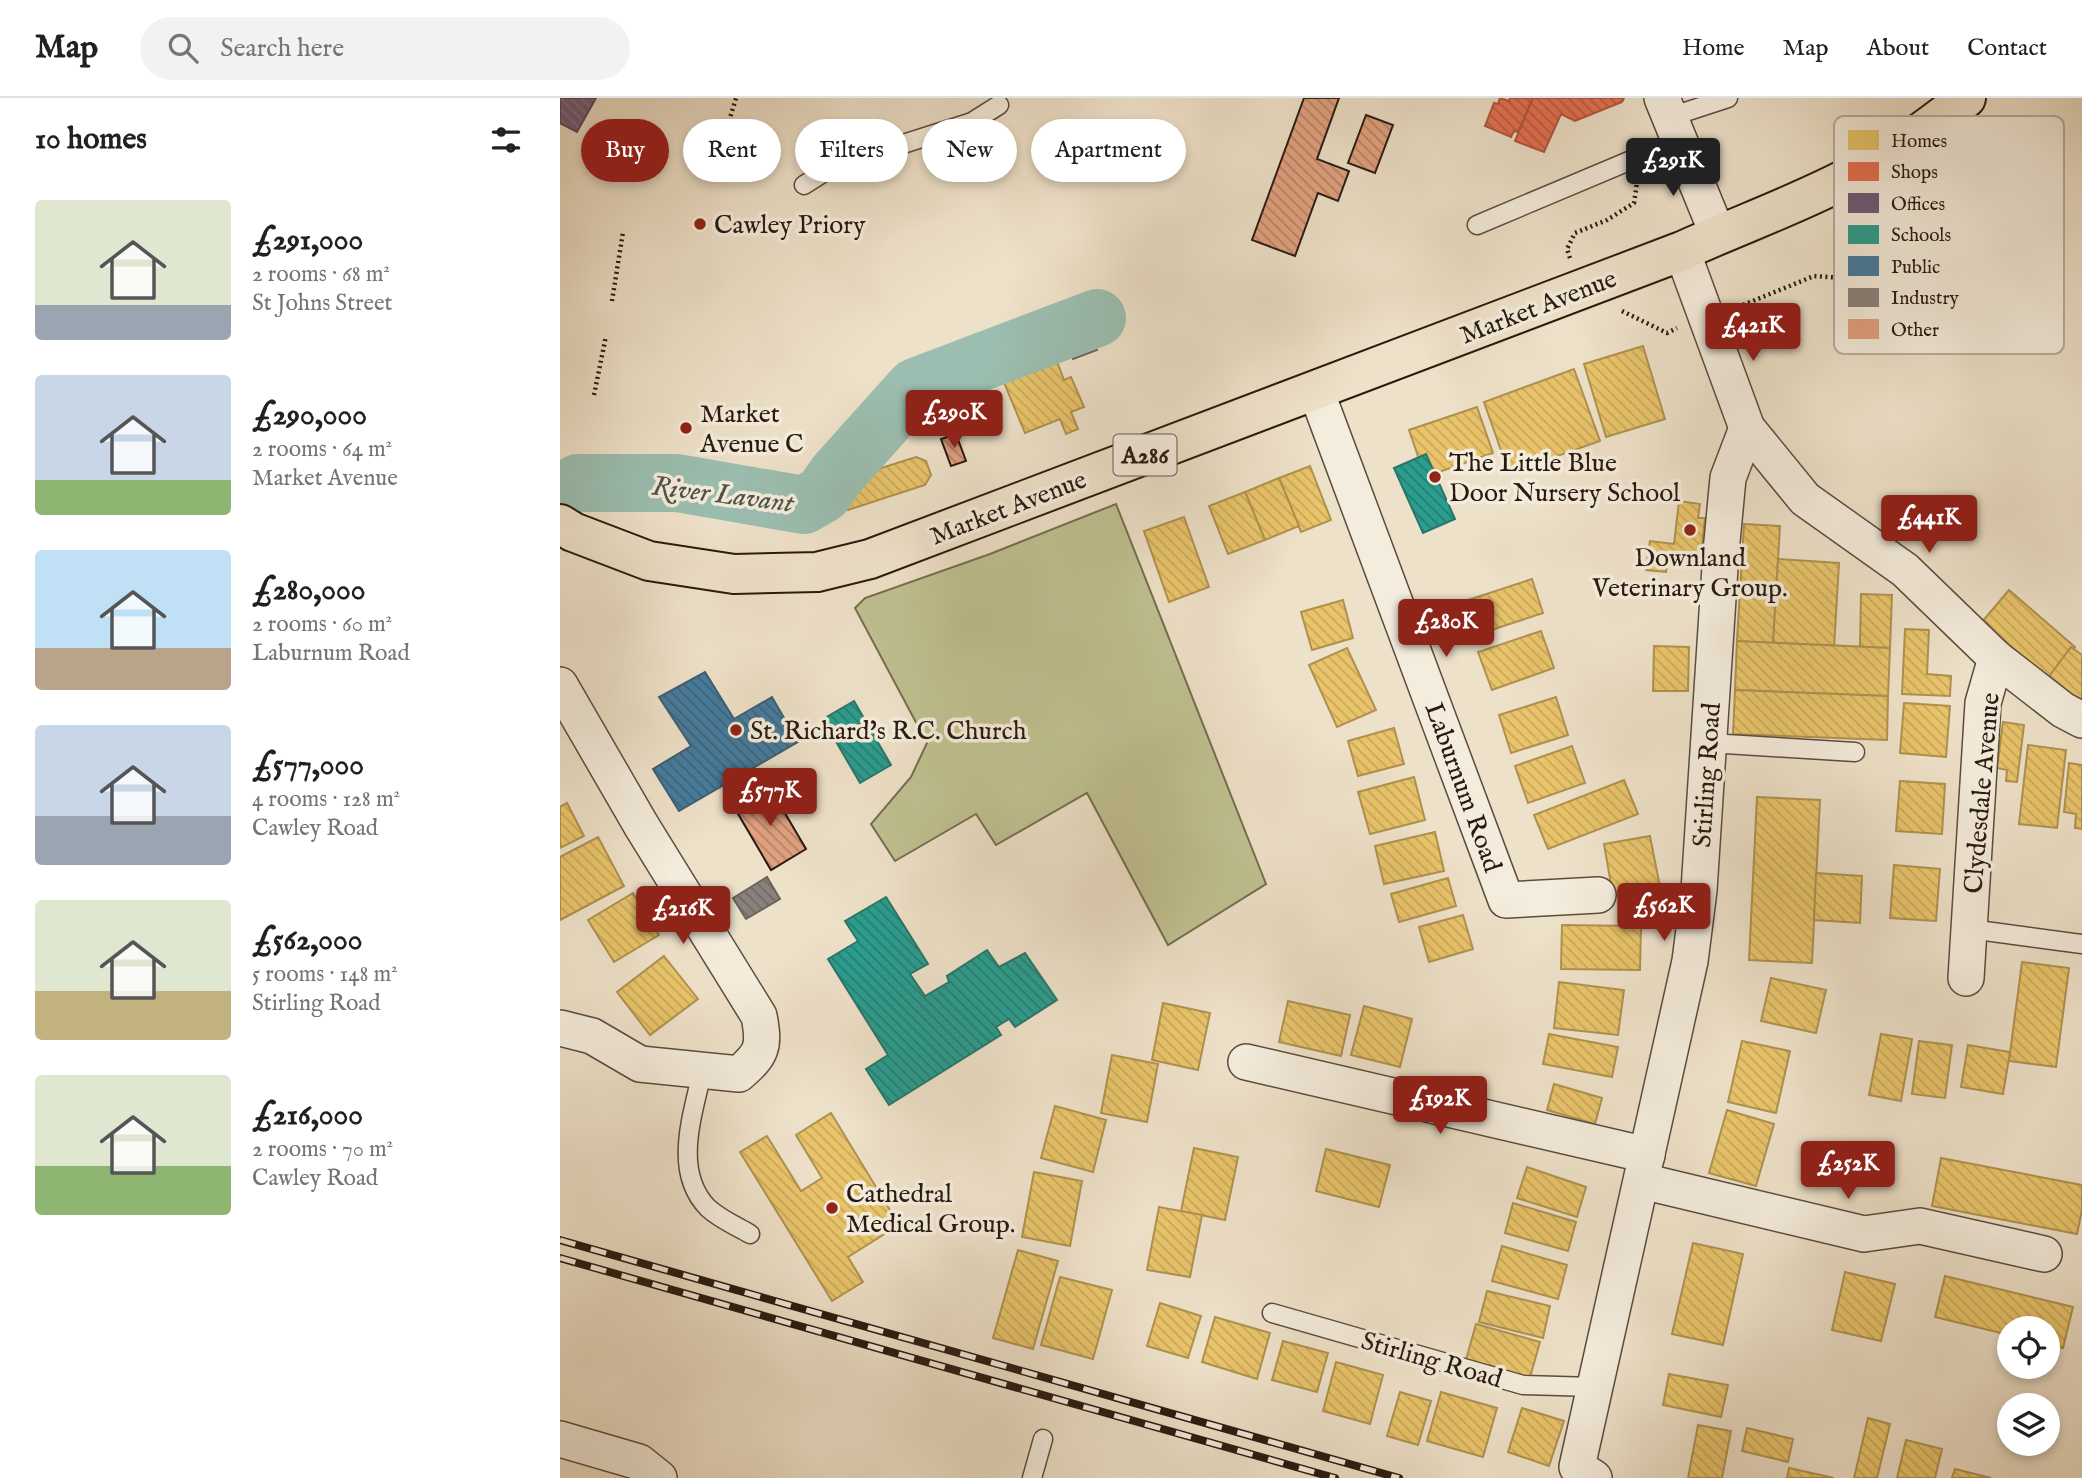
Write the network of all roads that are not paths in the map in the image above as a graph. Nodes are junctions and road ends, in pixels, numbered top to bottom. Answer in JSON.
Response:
{"nodes":[{"id":1,"x":1728,"y":98,"type":"edge"},
{"id":2,"x":1966,"y":98,"type":"edge"},
{"id":3,"x":999,"y":105,"type":"dead end"},
{"id":4,"x":1943,"y":116,"type":"edge"},
{"id":5,"x":1670,"y":119,"type":"edge"},
{"id":6,"x":1834,"y":184,"type":"edge"},
{"id":7,"x":804,"y":185,"type":"dead end"},
{"id":8,"x":1477,"y":225,"type":"dead end"},
{"id":9,"x":1718,"y":235,"type":"junction"},
{"id":10,"x":1682,"y":251,"type":"junction"},
{"id":11,"x":1316,"y":390,"type":"junction"},
{"id":12,"x":1747,"y":428,"type":"junction"},
{"id":13,"x":560,"y":524,"type":"edge"},
{"id":14,"x":1996,"y":658,"type":"junction"},
{"id":15,"x":560,"y":685,"type":"edge"},
{"id":16,"x":2082,"y":720,"type":"edge"},
{"id":17,"x":1709,"y":743,"type":"junction"},
{"id":18,"x":1855,"y":752,"type":"dead end"},
{"id":19,"x":1598,"y":895,"type":"road end"},
{"id":20,"x":1970,"y":929,"type":"junction"},
{"id":21,"x":2082,"y":944,"type":"edge"},
{"id":22,"x":1966,"y":978,"type":"dead end"},
{"id":23,"x":560,"y":1028,"type":"edge"},
{"id":24,"x":1246,"y":1062,"type":"dead end"},
{"id":25,"x":702,"y":1072,"type":"junction"},
{"id":26,"x":1644,"y":1168,"type":"junction"},
{"id":27,"x":750,"y":1234,"type":"dead end"},
{"id":28,"x":2044,"y":1254,"type":"dead end"},
{"id":29,"x":1272,"y":1313,"type":"dead end"},
{"id":30,"x":1594,"y":1387,"type":"junction"},
{"id":31,"x":560,"y":1439,"type":"edge"},
{"id":32,"x":1043,"y":1439,"type":"dead end"},
{"id":33,"x":1586,"y":1473,"type":"edge"},
{"id":34,"x":659,"y":1478,"type":"edge"},
{"id":35,"x":1032,"y":1478,"type":"edge"}],
"edges":[{"from":1,"to":5,"type":"lane"},
{"from":2,"to":4,"type":"main road","number":"A286"},
{"from":3,"to":7,"type":"lane"},
{"from":5,"to":8,"type":"lane"},
{"from":5,"to":9,"type":"street"},
{"from":6,"to":9,"type":"main road","number":"A286"},
{"from":9,"to":10,"type":"main road","name":"Market Avenue","number":"A286"},
{"from":10,"to":11,"type":"main road","name":"Market Avenue","number":"A286"},
{"from":10,"to":12,"type":"street"},
{"from":11,"to":13,"type":"main road","name":"Market Avenue","number":"A286"},
{"from":11,"to":19,"type":"street","name":"Laburnum Road"},
{"from":12,"to":14,"type":"street"},
{"from":12,"to":17,"type":"street","name":"Stirling Road"},
{"from":14,"to":16,"type":"street"},
{"from":14,"to":20,"type":"street","name":"Clydesdale Avenue"},
{"from":15,"to":25,"type":"street"},
{"from":17,"to":18,"type":"lane"},
{"from":17,"to":26,"type":"street","name":"Stirling Road"},
{"from":20,"to":21,"type":"lane","name":"Clydesdale Avenue"},
{"from":20,"to":22,"type":"street","name":"Clydesdale Avenue"},
{"from":23,"to":25,"type":"street"},
{"from":24,"to":26,"type":"street"},
{"from":25,"to":27,"type":"lane"},
{"from":26,"to":28,"type":"street"},
{"from":26,"to":30,"type":"street","name":"Stirling Road"},
{"from":29,"to":30,"type":"lane","name":"Stirling Road"},
{"from":30,"to":33,"type":"street","name":"Stirling Road"},
{"from":31,"to":34,"type":"street"},
{"from":32,"to":35,"type":"lane"}]}
